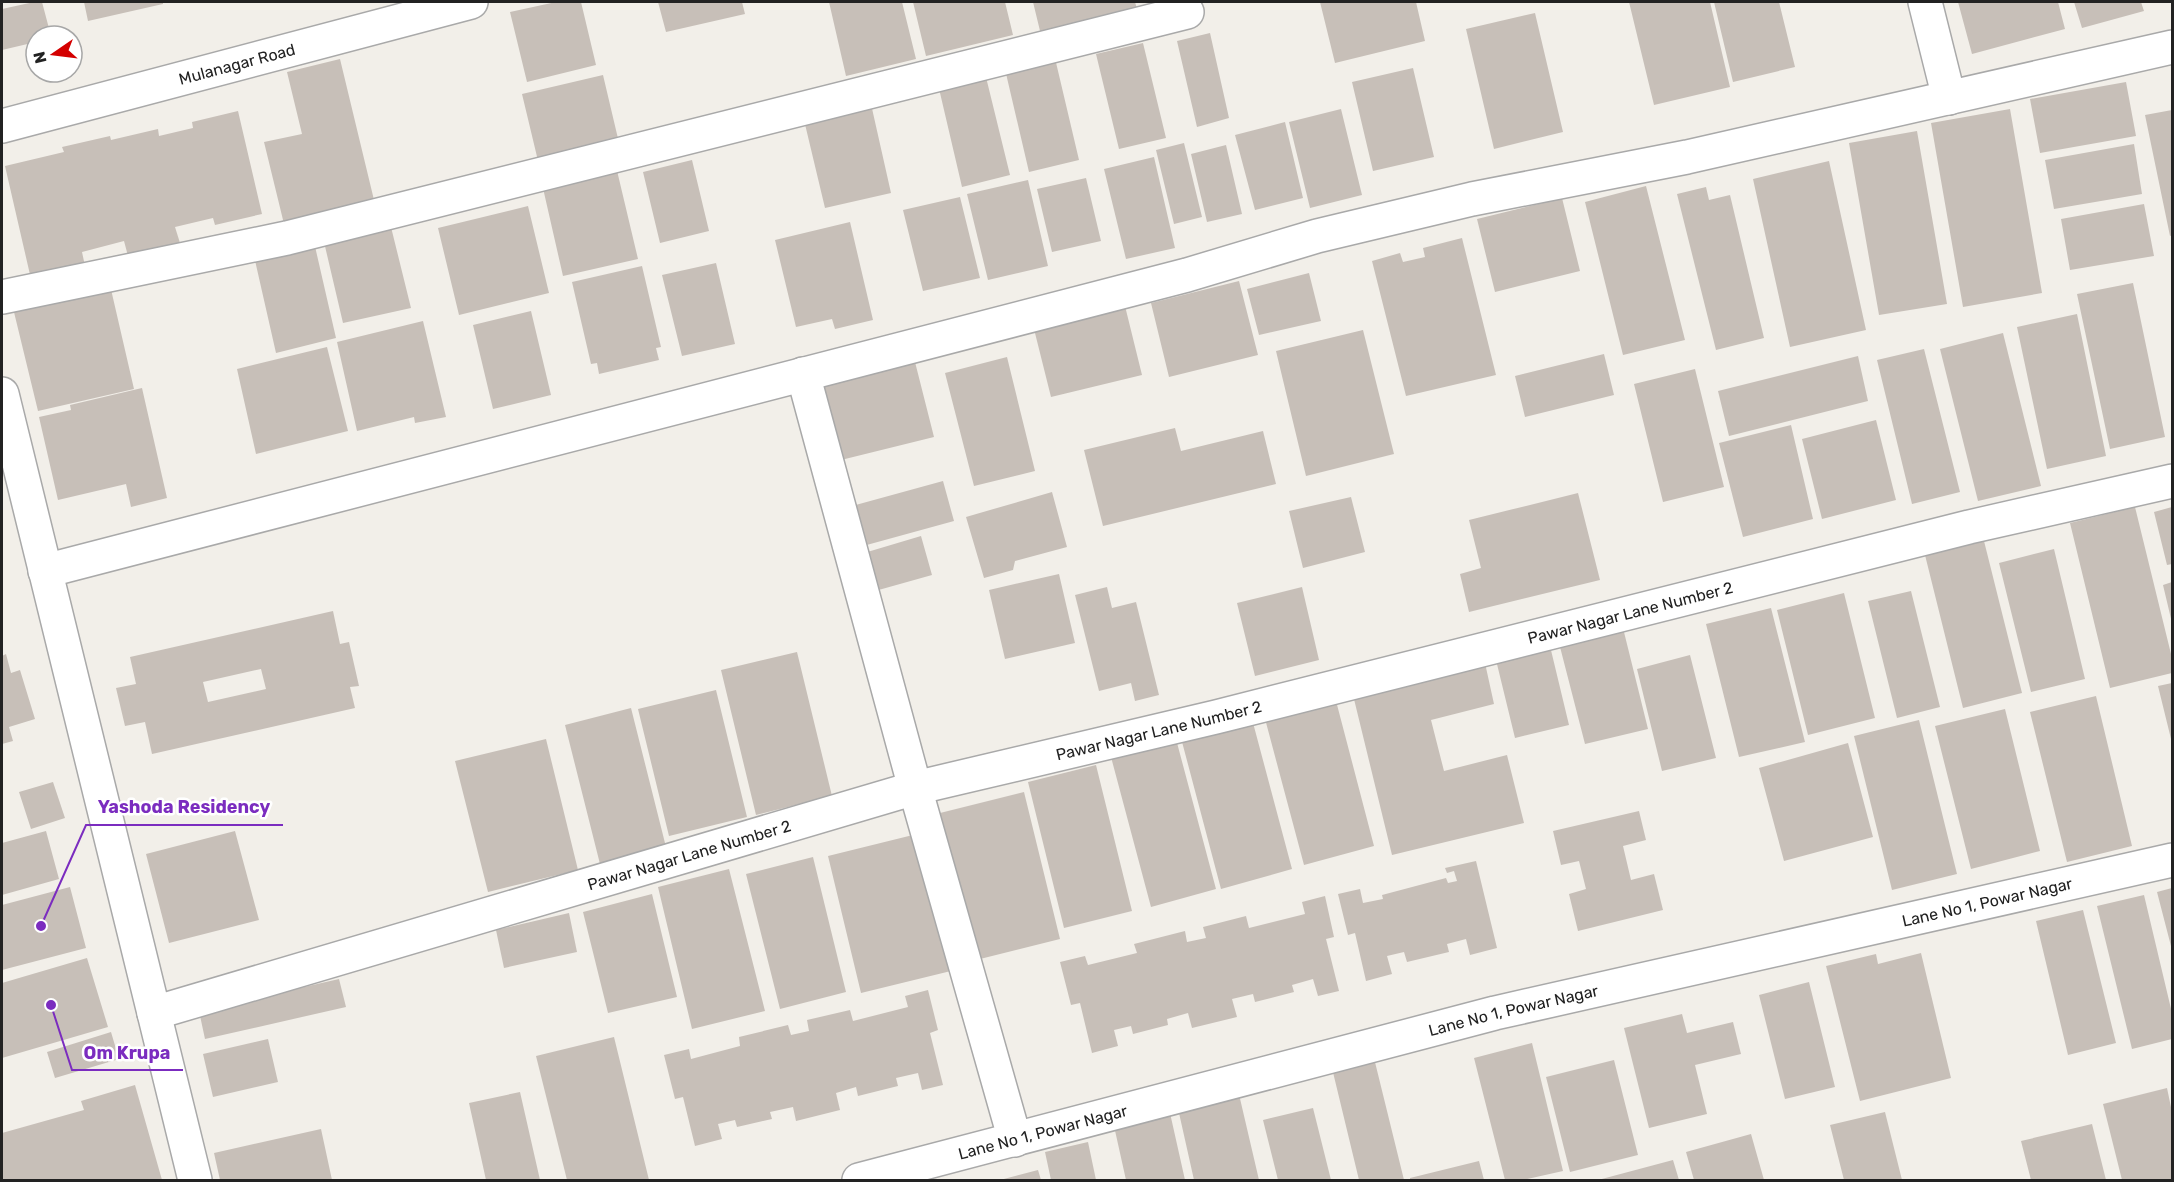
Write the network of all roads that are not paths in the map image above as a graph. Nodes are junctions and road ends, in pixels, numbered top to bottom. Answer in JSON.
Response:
{"nodes":[{"id":1,"x":471,"y":2,"type":"edge"},
{"id":2,"x":1925,"y":2,"type":"edge"},
{"id":3,"x":1187,"y":12,"type":"dead end"},
{"id":4,"x":2172,"y":47,"type":"edge"},
{"id":5,"x":1949,"y":98,"type":"junction"},
{"id":6,"x":2,"y":126,"type":"edge"},
{"id":7,"x":2,"y":297,"type":"edge"},
{"id":8,"x":803,"y":374,"type":"junction"},
{"id":9,"x":2,"y":394,"type":"edge"},
{"id":10,"x":2172,"y":481,"type":"edge"},
{"id":11,"x":45,"y":571,"type":"junction"},
{"id":12,"x":915,"y":788,"type":"junction"},
{"id":13,"x":2172,"y":860,"type":"edge"},
{"id":14,"x":154,"y":1013,"type":"junction"},
{"id":15,"x":1015,"y":1140,"type":"junction"},
{"id":16,"x":195,"y":1180,"type":"edge"},
{"id":17,"x":859,"y":1180,"type":"edge"}],
"edges":[{"from":1,"to":6,"type":"street","name":"Mulanagar Road"},
{"from":2,"to":5,"type":"street"},
{"from":3,"to":7,"type":"street"},
{"from":4,"to":5,"type":"street"},
{"from":5,"to":8,"type":"street"},
{"from":8,"to":11,"type":"street"},
{"from":8,"to":12,"type":"street"},
{"from":9,"to":11,"type":"street"},
{"from":10,"to":12,"type":"street","name":"Pawar Nagar Lane Number 2"},
{"from":11,"to":14,"type":"street"},
{"from":12,"to":14,"type":"street","name":"Pawar Nagar Lane Number 2"},
{"from":12,"to":15,"type":"street"},
{"from":13,"to":15,"type":"street","name":"Lane No 1, Powar Nagar"},
{"from":14,"to":16,"type":"street"},
{"from":15,"to":17,"type":"street","name":"Lane No 1, Powar Nagar"}]}
